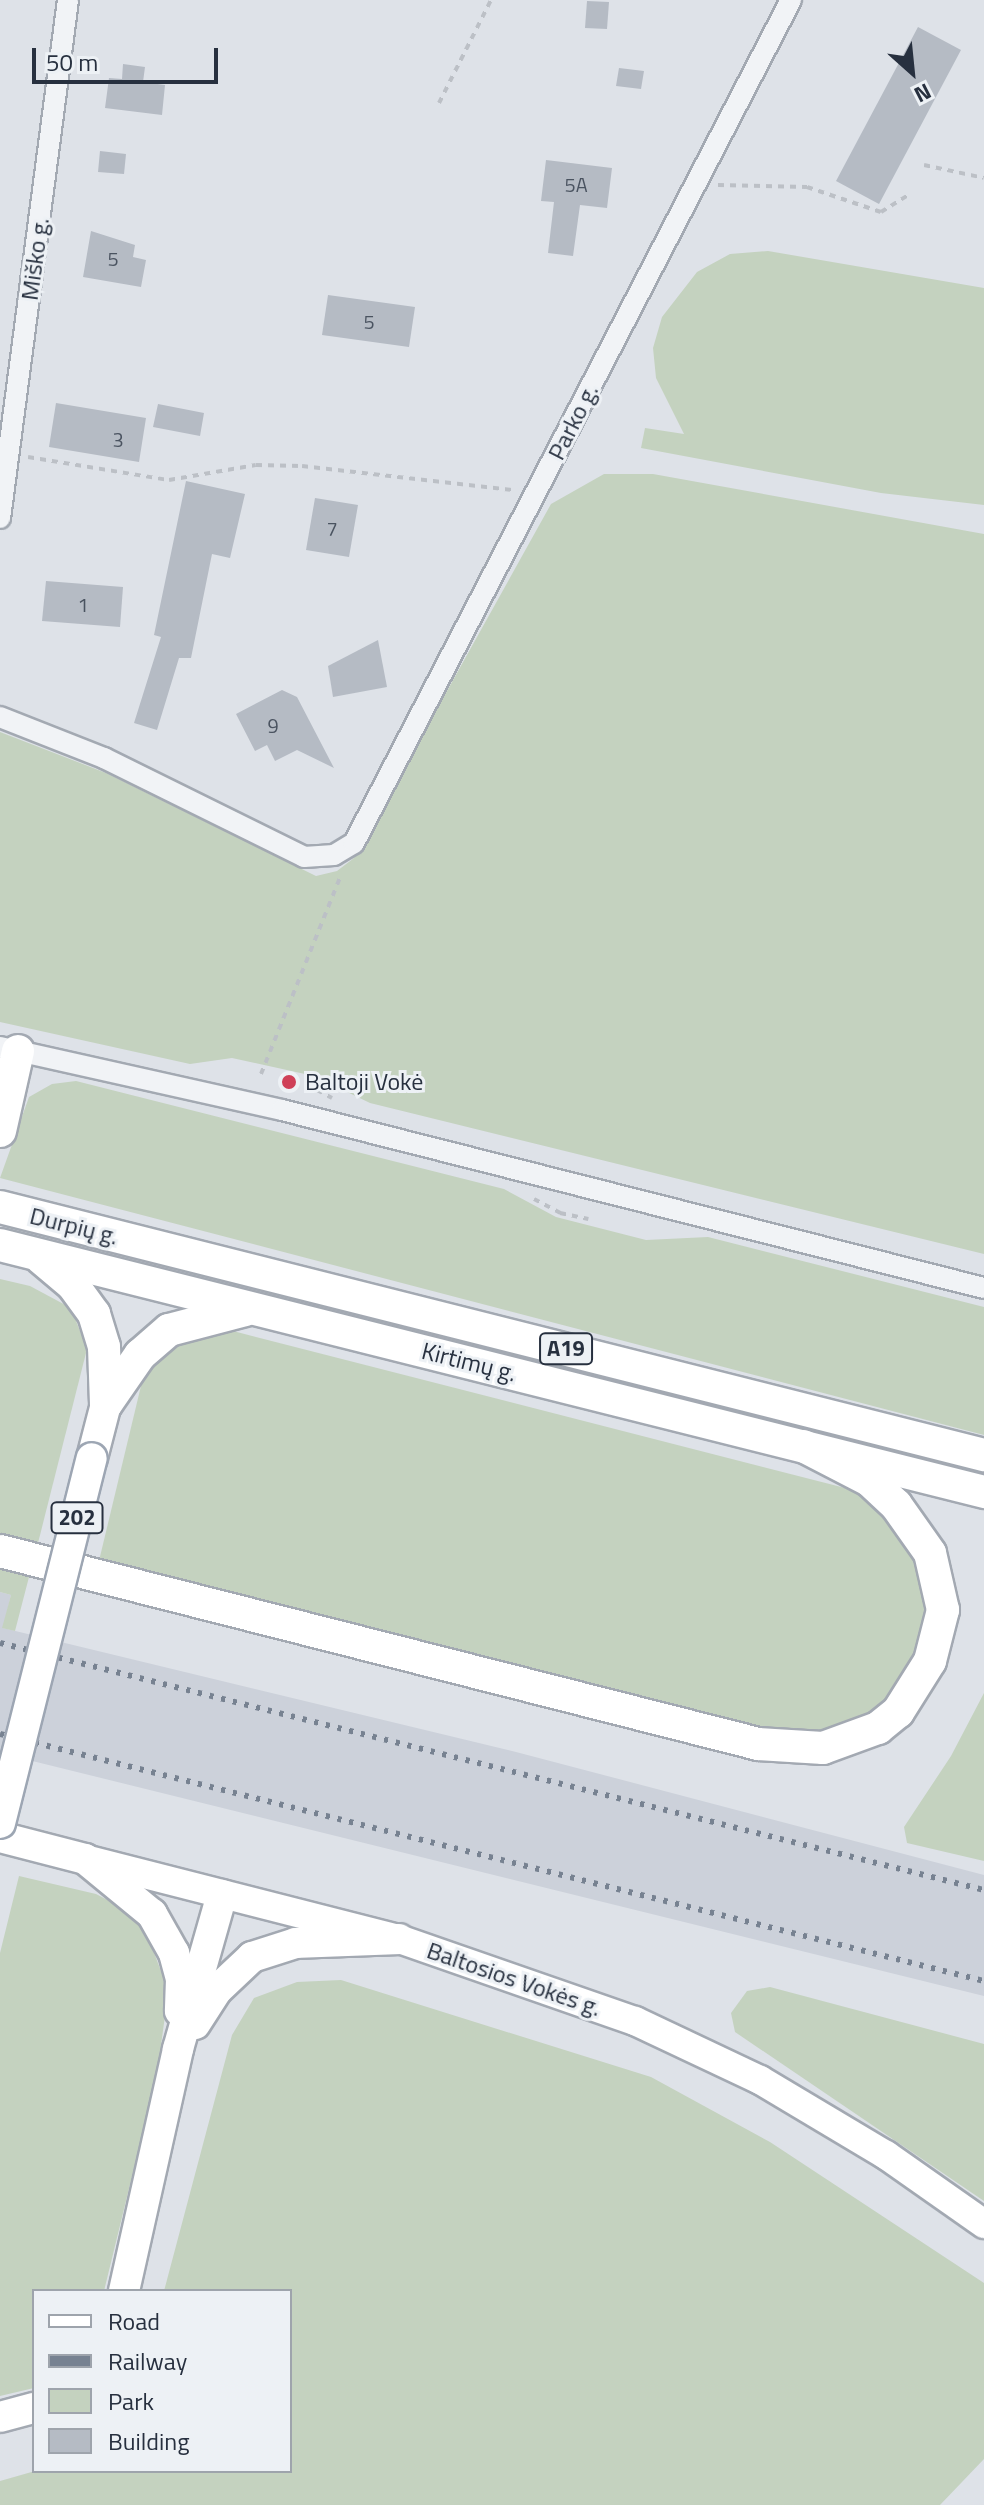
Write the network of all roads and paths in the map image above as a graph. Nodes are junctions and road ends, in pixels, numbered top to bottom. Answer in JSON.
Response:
{"nodes":[{"id":1,"x":68,"y":0,"type":"edge"},
{"id":2,"x":491,"y":0,"type":"edge"},
{"id":3,"x":791,"y":0,"type":"edge"},
{"id":4,"x":439,"y":103,"type":"dead end"},
{"id":5,"x":924,"y":165,"type":"dead end"},
{"id":6,"x":984,"y":178,"type":"edge"},
{"id":7,"x":695,"y":185,"type":"junction"},
{"id":8,"x":907,"y":196,"type":"dead end"},
{"id":9,"x":8,"y":454,"type":"junction"},
{"id":10,"x":537,"y":493,"type":"junction"},
{"id":11,"x":0,"y":518,"type":"edge"},
{"id":12,"x":0,"y":717,"type":"edge"},
{"id":13,"x":354,"y":843,"type":"junction"},
{"id":14,"x":9,"y":1049,"type":"edge"},
{"id":15,"x":261,"y":1074,"type":"dead end"},
{"id":16,"x":0,"y":1131,"type":"edge"},
{"id":17,"x":0,"y":1207,"type":"edge"},
{"id":18,"x":148,"y":1244,"type":"joint"},
{"id":19,"x":0,"y":1245,"type":"edge"},
{"id":20,"x":36,"y":1254,"type":"junction"},
{"id":21,"x":984,"y":1288,"type":"edge"},
{"id":22,"x":256,"y":1308,"type":"junction"},
{"id":23,"x":106,"y":1404,"type":"junction"},
{"id":24,"x":803,"y":1446,"type":"junction"},
{"id":25,"x":984,"y":1455,"type":"edge"},
{"id":26,"x":984,"y":1492,"type":"edge"},
{"id":27,"x":0,"y":1551,"type":"edge"},
{"id":28,"x":0,"y":1823,"type":"edge"},
{"id":29,"x":0,"y":1837,"type":"edge"},
{"id":30,"x":85,"y":1859,"type":"junction"},
{"id":31,"x":222,"y":1895,"type":"junction"},
{"id":32,"x":399,"y":1939,"type":"junction"},
{"id":33,"x":178,"y":2049,"type":"junction"},
{"id":34,"x":984,"y":2224,"type":"edge"},
{"id":35,"x":124,"y":2289,"type":"edge"}],
"edges":[{"from":1,"to":9,"type":"street","name":"Miško g."},
{"from":2,"to":4,"type":"path"},
{"from":3,"to":7,"type":"street","name":"Parko g."},
{"from":5,"to":6,"type":"path"},
{"from":7,"to":8,"type":"path"},
{"from":7,"to":10,"type":"street","name":"Parko g."},
{"from":9,"to":10,"type":"path"},
{"from":9,"to":11,"type":"street","name":"Miško g."},
{"from":10,"to":13,"type":"street","name":"Parko g."},
{"from":12,"to":13,"type":"street"},
{"from":13,"to":15,"type":"path"},
{"from":14,"to":16,"type":"highway"},
{"from":14,"to":21,"type":"street"},
{"from":17,"to":18,"type":"highway","name":"Durpių g.","number":"A19"},
{"from":18,"to":25,"type":"highway","name":"Kirtimų g.","number":"A19"},
{"from":19,"to":20,"type":"highway","name":"Kirtimų g.","number":"A19"},
{"from":20,"to":22,"type":"highway","name":"Kirtimų g.","number":"A19"},
{"from":20,"to":23,"type":"highway"},
{"from":22,"to":23,"type":"highway"},
{"from":22,"to":24,"type":"highway","name":"Kirtimų g.","number":"A19"},
{"from":23,"to":28,"type":"main road","number":"202","bridge":true},
{"from":24,"to":26,"type":"highway","name":"Kirtimų g.","number":"A19"},
{"from":24,"to":27,"type":"highway"},
{"from":29,"to":30,"type":"main road","name":"Baltosios Vokės g."},
{"from":30,"to":31,"type":"main road","name":"Baltosios Vokės g."},
{"from":30,"to":33,"type":"main road"},
{"from":31,"to":32,"type":"main road","name":"Baltosios Vokės g."},
{"from":31,"to":33,"type":"main road"},
{"from":32,"to":33,"type":"main road"},
{"from":32,"to":34,"type":"main road","name":"Baltosios Vokės g."},
{"from":33,"to":35,"type":"main road"}]}
